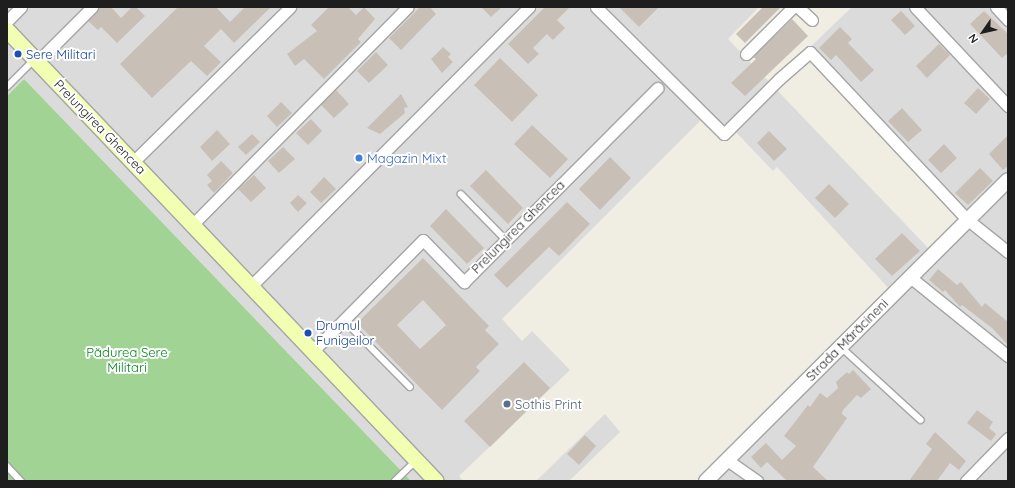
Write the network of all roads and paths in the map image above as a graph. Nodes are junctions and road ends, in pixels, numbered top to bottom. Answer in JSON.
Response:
{"nodes":[{"id":1,"x":21,"y":7,"type":"edge"},
{"id":2,"x":92,"y":7,"type":"edge"},
{"id":3,"x":290,"y":7,"type":"edge"},
{"id":4,"x":408,"y":7,"type":"edge"},
{"id":5,"x":530,"y":7,"type":"edge"},
{"id":6,"x":596,"y":7,"type":"edge"},
{"id":7,"x":793,"y":7,"type":"edge"},
{"id":8,"x":798,"y":7,"type":"edge"},
{"id":9,"x":915,"y":7,"type":"edge"},
{"id":10,"x":996,"y":7,"type":"edge"},
{"id":11,"x":812,"y":20,"type":"dead end"},
{"id":12,"x":1008,"y":20,"type":"edge"},
{"id":13,"x":7,"y":21,"type":"edge"},
{"id":14,"x":7,"y":30,"type":"edge"},
{"id":15,"x":746,"y":54,"type":"dead end"},
{"id":16,"x":36,"y":61,"type":"junction"},
{"id":17,"x":7,"y":86,"type":"edge"},
{"id":18,"x":657,"y":88,"type":"dead end"},
{"id":19,"x":1008,"y":106,"type":"edge"},
{"id":20,"x":133,"y":162,"type":"junction"},
{"id":21,"x":1005,"y":187,"type":"edge"},
{"id":22,"x":460,"y":194,"type":"dead end"},
{"id":23,"x":968,"y":220,"type":"junction"},
{"id":24,"x":193,"y":224,"type":"junction"},
{"id":25,"x":506,"y":240,"type":"junction"},
{"id":26,"x":1008,"y":252,"type":"edge"},
{"id":27,"x":910,"y":276,"type":"junction"},
{"id":28,"x":251,"y":286,"type":"junction"},
{"id":29,"x":344,"y":320,"type":"junction"},
{"id":30,"x":841,"y":346,"type":"junction"},
{"id":31,"x":313,"y":351,"type":"junction"},
{"id":32,"x":1008,"y":356,"type":"edge"},
{"id":33,"x":410,"y":387,"type":"dead end"},
{"id":34,"x":921,"y":420,"type":"dead end"},
{"id":35,"x":1008,"y":438,"type":"edge"},
{"id":36,"x":417,"y":460,"type":"junction"},
{"id":37,"x":727,"y":460,"type":"junction"},
{"id":38,"x":7,"y":466,"type":"edge"},
{"id":39,"x":21,"y":481,"type":"edge"},
{"id":40,"x":395,"y":481,"type":"edge"},
{"id":41,"x":436,"y":481,"type":"edge"},
{"id":42,"x":706,"y":481,"type":"edge"},
{"id":43,"x":758,"y":481,"type":"edge"},
{"id":44,"x":966,"y":481,"type":"edge"}],
"edges":[{"from":1,"to":13,"type":"street"},
{"from":2,"to":16,"type":"street"},
{"from":3,"to":20,"type":"street"},
{"from":4,"to":24,"type":"street"},
{"from":5,"to":28,"type":"street"},
{"from":6,"to":23,"type":"street"},
{"from":7,"to":15,"type":"street"},
{"from":8,"to":11,"type":"street"},
{"from":9,"to":19,"type":"street"},
{"from":10,"to":12,"type":"street"},
{"from":14,"to":16,"type":"main road","name":"Prelungirea Ghencea"},
{"from":16,"to":17,"type":"lane"},
{"from":16,"to":20,"type":"main road","name":"Prelungirea Ghencea"},
{"from":18,"to":25,"type":"street","name":"Prelungirea Ghencea"},
{"from":20,"to":24,"type":"main road","name":"Prelungirea Ghencea"},
{"from":21,"to":23,"type":"street","name":"Strada Mărăcineni"},
{"from":22,"to":25,"type":"lane"},
{"from":23,"to":26,"type":"street"},
{"from":23,"to":27,"type":"street","name":"Strada Mărăcineni"},
{"from":24,"to":28,"type":"main road","name":"Prelungirea Ghencea"},
{"from":25,"to":29,"type":"street","name":"Prelungirea Ghencea"},
{"from":27,"to":30,"type":"street","name":"Strada Mărăcineni"},
{"from":27,"to":32,"type":"street"},
{"from":28,"to":31,"type":"main road","name":"Prelungirea Ghencea"},
{"from":29,"to":31,"type":"street","name":"Prelungirea Ghencea"},
{"from":29,"to":33,"type":"lane"},
{"from":30,"to":34,"type":"lane"},
{"from":30,"to":37,"type":"street","name":"Strada Mărăcineni"},
{"from":31,"to":36,"type":"main road","name":"Prelungirea Ghencea"},
{"from":35,"to":44,"type":"street"},
{"from":36,"to":40,"type":"lane"},
{"from":36,"to":41,"type":"main road","name":"Prelungirea Ghencea"},
{"from":37,"to":42,"type":"street","name":"Strada Mărăcineni"},
{"from":37,"to":43,"type":"street"},
{"from":38,"to":39,"type":"lane"}]}
